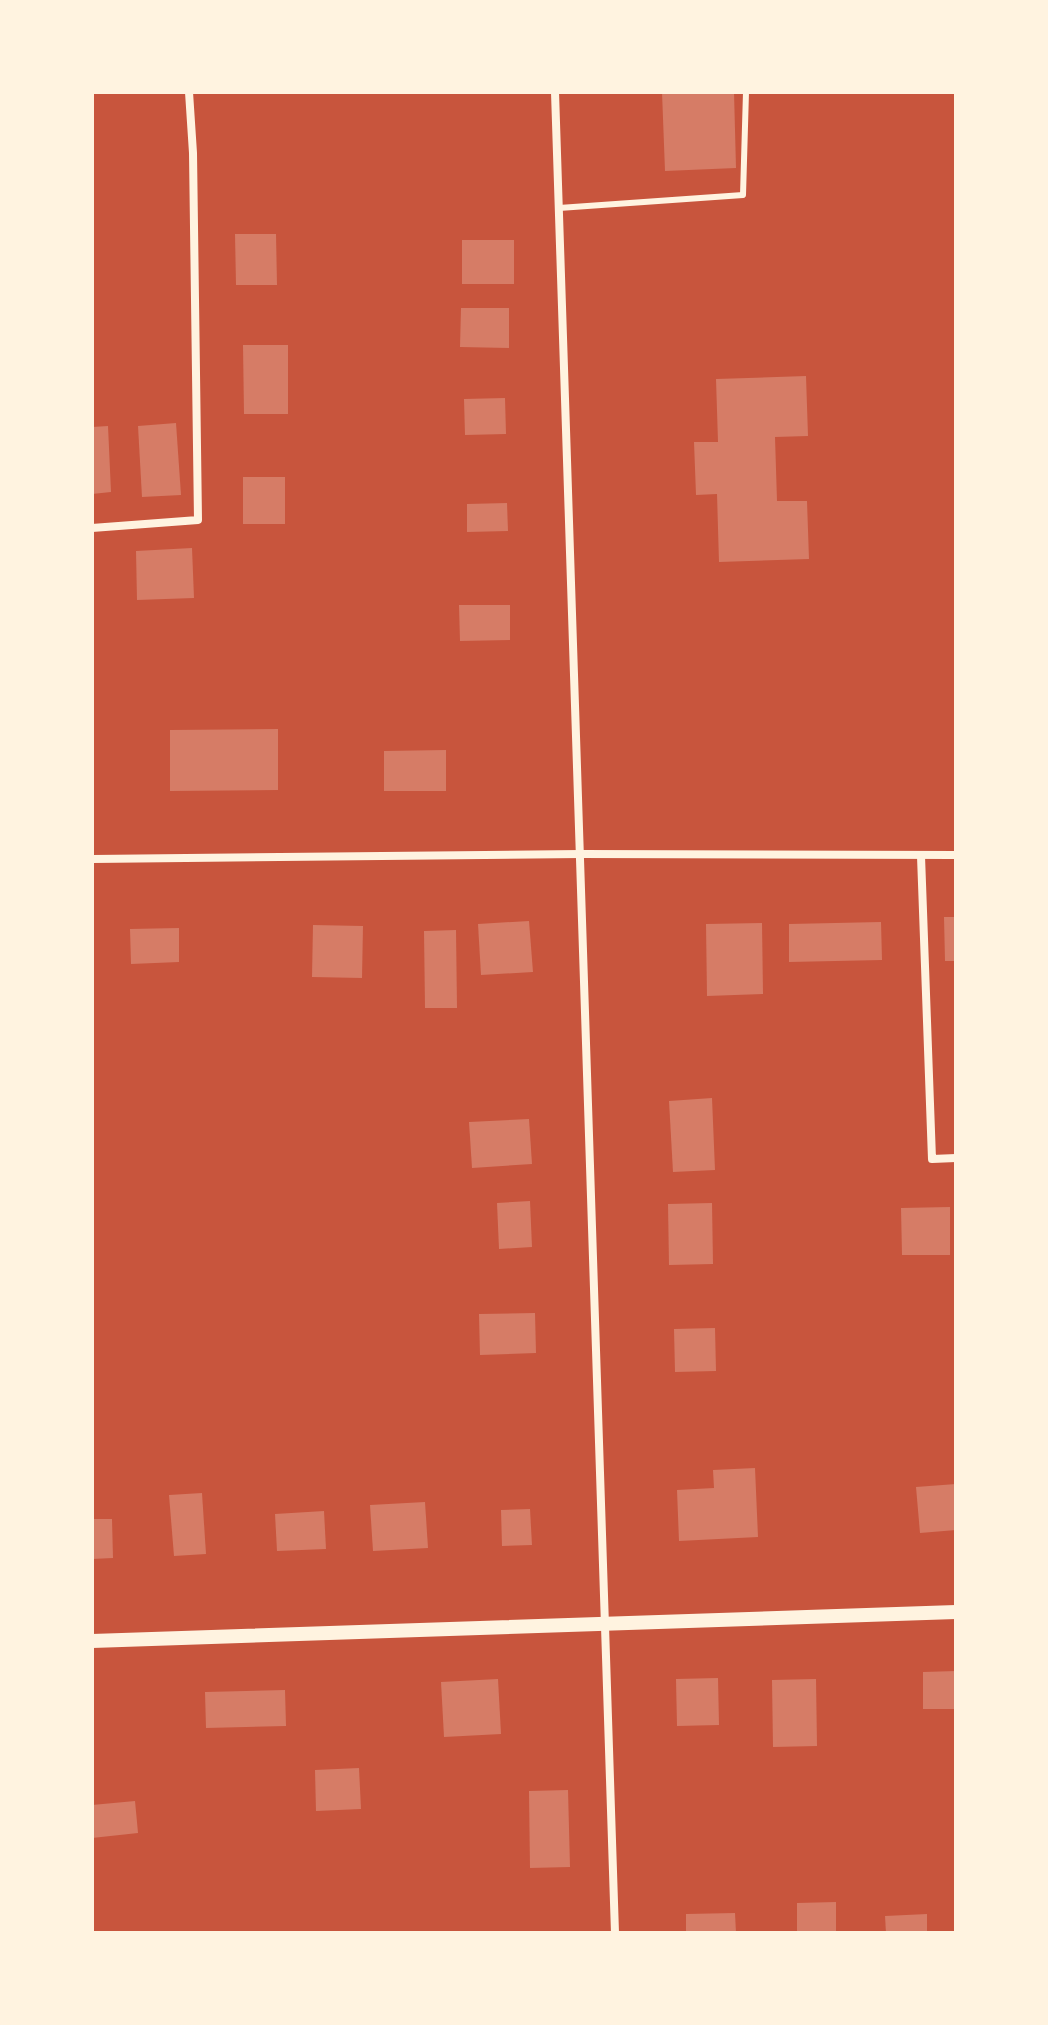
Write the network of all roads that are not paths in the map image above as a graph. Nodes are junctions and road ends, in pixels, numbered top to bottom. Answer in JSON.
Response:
{"nodes":[{"id":1,"x":189,"y":92,"type":"edge"},
{"id":2,"x":555,"y":92,"type":"edge"},
{"id":3,"x":746,"y":92,"type":"edge"},
{"id":4,"x":559,"y":208,"type":"junction"},
{"id":5,"x":92,"y":528,"type":"edge"},
{"id":6,"x":581,"y":854,"type":"junction"},
{"id":7,"x":956,"y":855,"type":"edge"},
{"id":8,"x":921,"y":856,"type":"junction"},
{"id":9,"x":92,"y":859,"type":"edge"},
{"id":10,"x":956,"y":1158,"type":"edge"},
{"id":11,"x":956,"y":1612,"type":"edge"},
{"id":12,"x":605,"y":1622,"type":"junction"},
{"id":13,"x":92,"y":1641,"type":"edge"},
{"id":14,"x":615,"y":1933,"type":"edge"}],
"edges":[{"from":1,"to":5,"type":"street"},
{"from":2,"to":4,"type":"street"},
{"from":3,"to":4,"type":"lane"},
{"from":4,"to":6,"type":"street"},
{"from":6,"to":8,"type":"street"},
{"from":6,"to":9,"type":"street"},
{"from":6,"to":12,"type":"street"},
{"from":7,"to":8,"type":"street"},
{"from":8,"to":10,"type":"street"},
{"from":11,"to":12,"type":"street"},
{"from":12,"to":13,"type":"street"},
{"from":12,"to":14,"type":"street"}]}
